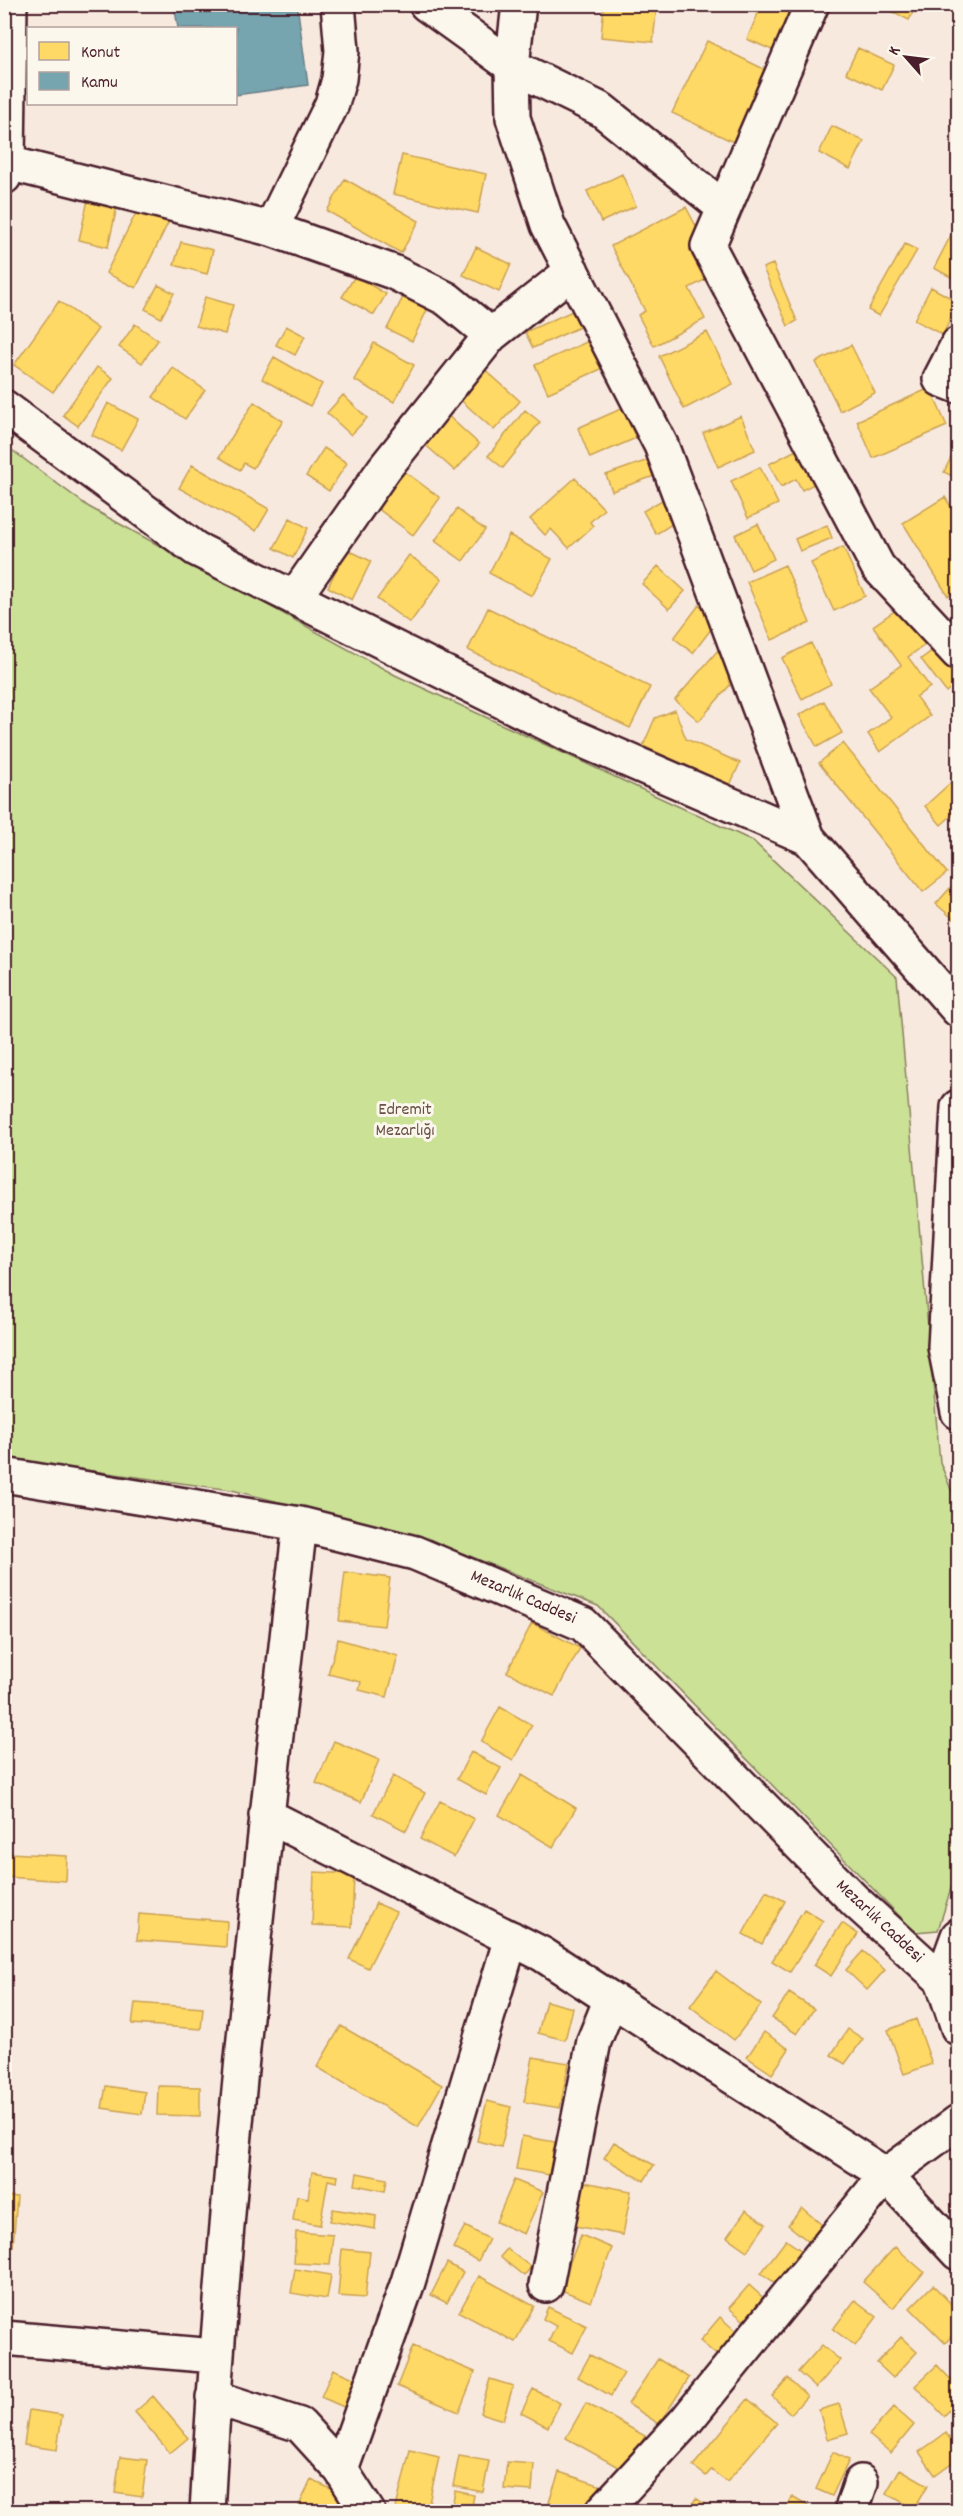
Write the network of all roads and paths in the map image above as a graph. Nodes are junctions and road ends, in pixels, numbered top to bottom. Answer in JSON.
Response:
{"nodes":[{"id":1,"x":10,"y":4,"type":"edge"},
{"id":2,"x":338,"y":4,"type":"edge"},
{"id":3,"x":426,"y":4,"type":"edge"},
{"id":4,"x":519,"y":4,"type":"edge"},
{"id":5,"x":812,"y":4,"type":"edge"},
{"id":6,"x":512,"y":66,"type":"junction"},
{"id":7,"x":6,"y":170,"type":"edge"},
{"id":8,"x":724,"y":208,"type":"junction"},
{"id":9,"x":271,"y":229,"type":"junction"},
{"id":10,"x":572,"y":271,"type":"junction"},
{"id":11,"x":491,"y":335,"type":"junction"},
{"id":12,"x":958,"y":344,"type":"edge"},
{"id":13,"x":958,"y":386,"type":"edge"},
{"id":14,"x":4,"y":407,"type":"edge"},
{"id":15,"x":294,"y":598,"type":"junction"},
{"id":16,"x":958,"y":653,"type":"edge"},
{"id":17,"x":808,"y":838,"type":"junction"},
{"id":18,"x":958,"y":1010,"type":"edge"},
{"id":19,"x":958,"y":1107,"type":"edge"},
{"id":20,"x":958,"y":1412,"type":"edge"},
{"id":21,"x":4,"y":1475,"type":"edge"},
{"id":22,"x":300,"y":1524,"type":"junction"},
{"id":23,"x":266,"y":1815,"type":"junction"},
{"id":24,"x":958,"y":1936,"type":"edge"},
{"id":25,"x":511,"y":1938,"type":"junction"},
{"id":26,"x":942,"y":1980,"type":"junction"},
{"id":27,"x":611,"y":1999,"type":"junction"},
{"id":28,"x":958,"y":2028,"type":"edge"},
{"id":29,"x":958,"y":2122,"type":"edge"},
{"id":30,"x":886,"y":2175,"type":"junction"},
{"id":31,"x":958,"y":2253,"type":"edge"},
{"id":32,"x":546,"y":2285,"type":"dead end"},
{"id":33,"x":4,"y":2338,"type":"edge"},
{"id":34,"x":215,"y":2356,"type":"junction"},
{"id":35,"x":213,"y":2397,"type":"junction"},
{"id":36,"x":341,"y":2470,"type":"junction"},
{"id":37,"x":207,"y":2511,"type":"edge"},
{"id":38,"x":368,"y":2511,"type":"edge"},
{"id":39,"x":602,"y":2511,"type":"edge"}],
"edges":[{"from":1,"to":7,"type":"street"},
{"from":2,"to":9,"type":"street"},
{"from":3,"to":6,"type":"street"},
{"from":4,"to":6,"type":"street"},
{"from":5,"to":8,"type":"street"},
{"from":6,"to":8,"type":"street"},
{"from":6,"to":10,"type":"street"},
{"from":7,"to":9,"type":"street"},
{"from":8,"to":16,"type":"street"},
{"from":9,"to":11,"type":"street"},
{"from":10,"to":11,"type":"street"},
{"from":10,"to":17,"type":"street"},
{"from":11,"to":15,"type":"street"},
{"from":12,"to":13,"type":"street"},
{"from":14,"to":15,"type":"street"},
{"from":15,"to":17,"type":"street"},
{"from":17,"to":18,"type":"street"},
{"from":19,"to":20,"type":"street"},
{"from":21,"to":22,"type":"street","name":"Mezarlık Caddesi"},
{"from":22,"to":23,"type":"street"},
{"from":22,"to":26,"type":"street","name":"Mezarlık Caddesi"},
{"from":23,"to":25,"type":"street"},
{"from":23,"to":34,"type":"street"},
{"from":24,"to":26,"type":"street"},
{"from":25,"to":27,"type":"street"},
{"from":25,"to":36,"type":"street"},
{"from":26,"to":28,"type":"street"},
{"from":27,"to":30,"type":"street"},
{"from":27,"to":32,"type":"street"},
{"from":29,"to":30,"type":"street"},
{"from":30,"to":31,"type":"street"},
{"from":30,"to":39,"type":"street"},
{"from":33,"to":34,"type":"street"},
{"from":34,"to":35,"type":"street"},
{"from":35,"to":36,"type":"street"},
{"from":35,"to":37,"type":"street"},
{"from":36,"to":38,"type":"street"}]}
